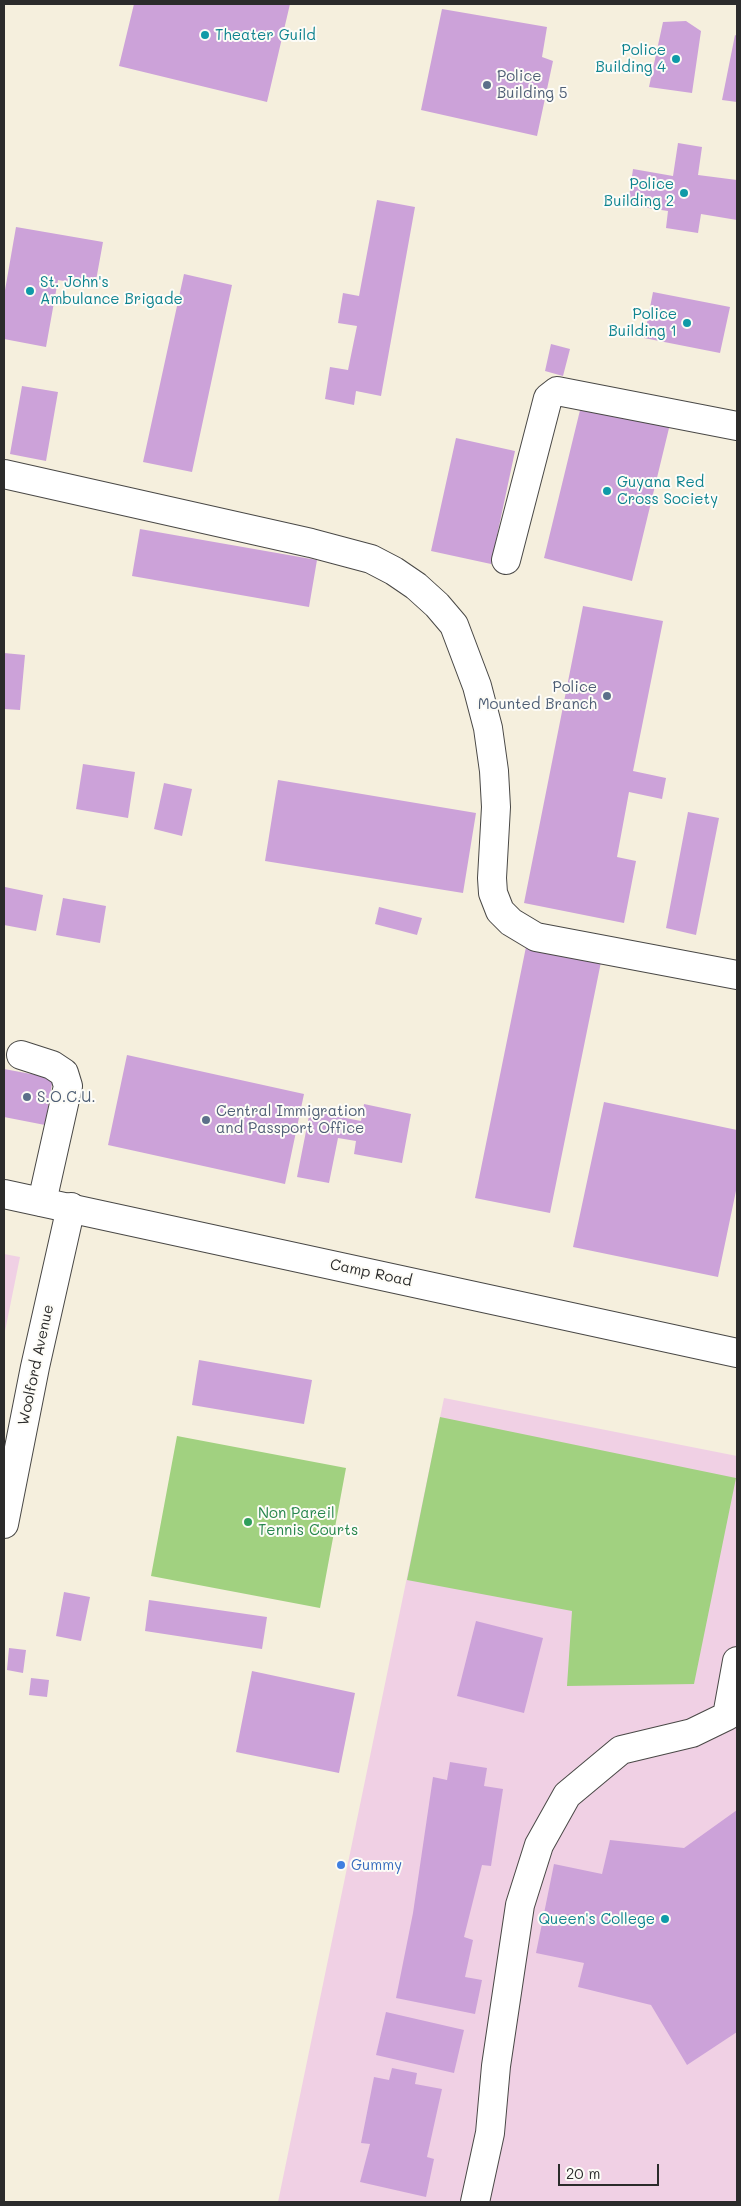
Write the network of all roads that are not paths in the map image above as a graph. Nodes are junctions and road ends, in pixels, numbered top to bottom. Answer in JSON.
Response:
{"nodes":[{"id":1,"x":737,"y":426,"type":"edge"},
{"id":2,"x":4,"y":474,"type":"edge"},
{"id":3,"x":506,"y":560,"type":"dead end"},
{"id":4,"x":737,"y":975,"type":"edge"},
{"id":5,"x":21,"y":1056,"type":"dead end"},
{"id":6,"x":4,"y":1194,"type":"edge"},
{"id":7,"x":42,"y":1202,"type":"junction"},
{"id":8,"x":71,"y":1207,"type":"junction"},
{"id":9,"x":737,"y":1353,"type":"edge"},
{"id":10,"x":4,"y":1524,"type":"edge"},
{"id":11,"x":737,"y":1661,"type":"edge"},
{"id":12,"x":475,"y":2202,"type":"edge"}],
"edges":[{"from":1,"to":3,"type":"main road"},
{"from":2,"to":4,"type":"main road"},
{"from":5,"to":7,"type":"main road"},
{"from":6,"to":7,"type":"main road","name":"Camp Road"},
{"from":7,"to":8,"type":"main road","name":"Camp Road"},
{"from":8,"to":9,"type":"main road","name":"Camp Road"},
{"from":8,"to":10,"type":"main road","name":"Woolford Avenue"},
{"from":11,"to":12,"type":"main road"}]}
